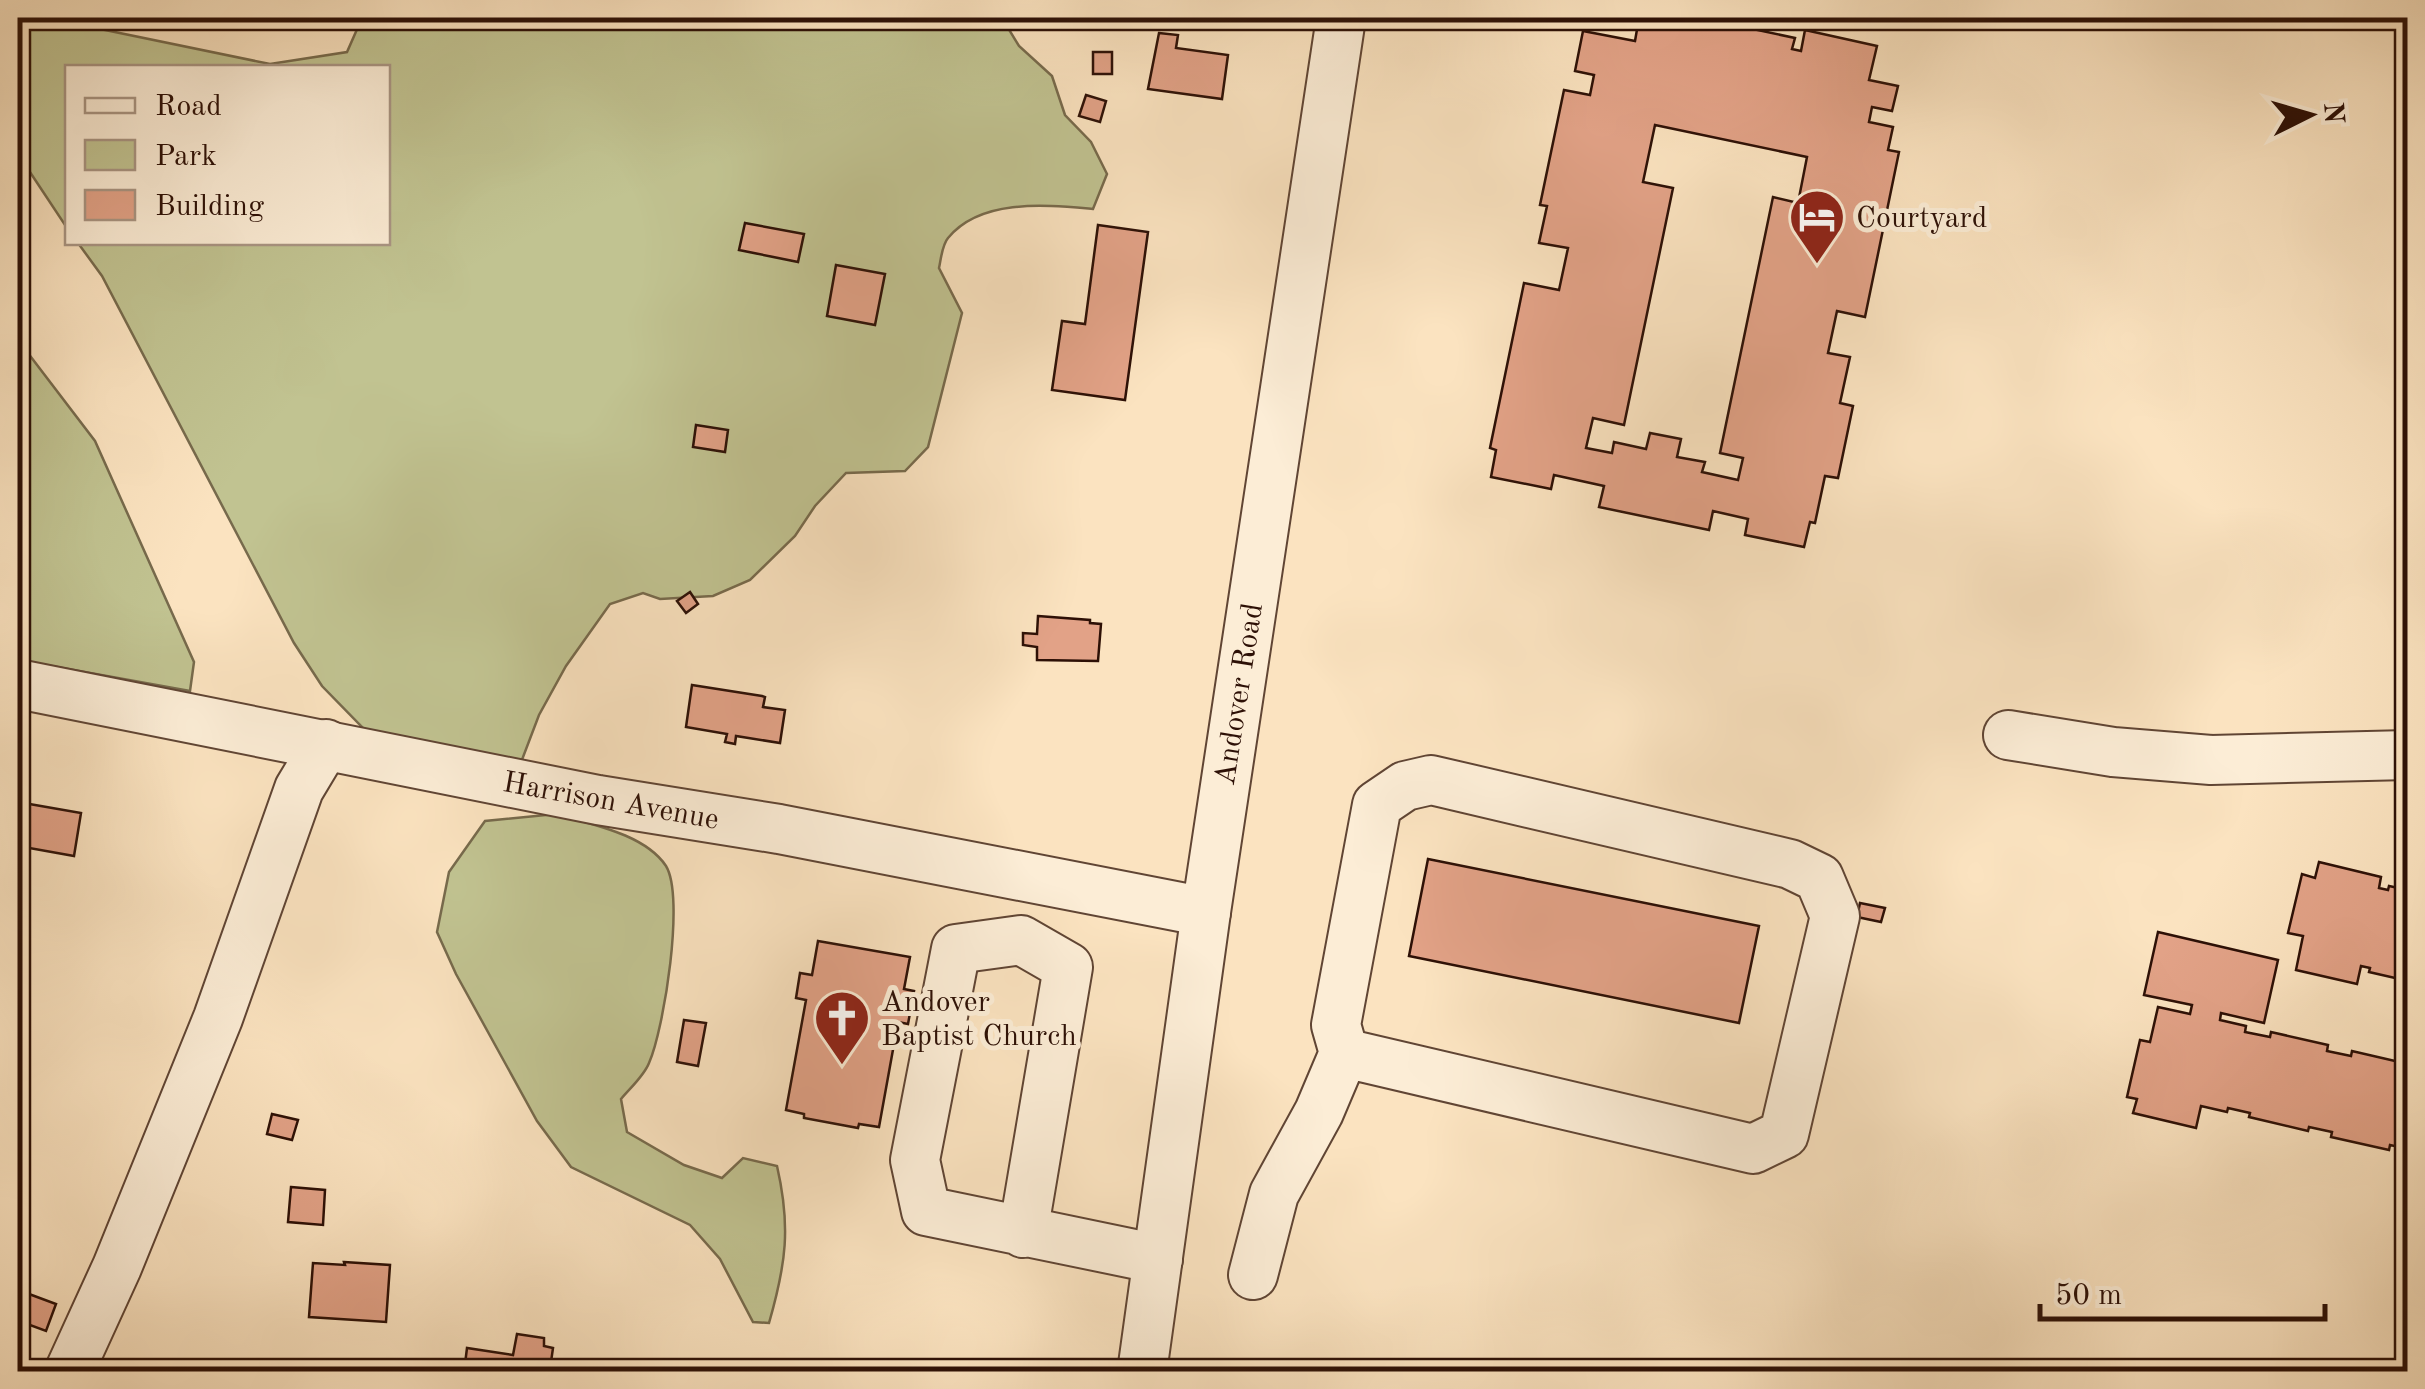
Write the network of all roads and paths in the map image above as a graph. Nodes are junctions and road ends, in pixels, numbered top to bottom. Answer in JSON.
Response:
{"nodes":[{"id":1,"x":1341,"y":18,"type":"edge"},
{"id":2,"x":18,"y":684,"type":"edge"},
{"id":3,"x":2008,"y":735,"type":"dead end"},
{"id":4,"x":326,"y":744,"type":"junction"},
{"id":5,"x":2408,"y":755,"type":"edge"},
{"id":6,"x":1206,"y":912,"type":"junction"},
{"id":7,"x":1344,"y":1053,"type":"junction"},
{"id":8,"x":1023,"y":1234,"type":"junction"},
{"id":9,"x":1158,"y":1259,"type":"junction"},
{"id":10,"x":1253,"y":1275,"type":"dead end"},
{"id":11,"x":69,"y":1372,"type":"edge"},
{"id":12,"x":1142,"y":1372,"type":"edge"}],
"edges":[{"from":1,"to":6,"type":"street","name":"Andover Road"},
{"from":2,"to":4,"type":"street","name":"Harrison Avenue"},
{"from":3,"to":5,"type":"street"},
{"from":4,"to":6,"type":"street","name":"Harrison Avenue"},
{"from":4,"to":11,"type":"street"},
{"from":6,"to":9,"type":"street","name":"Andover Road"},
{"from":7,"to":7,"type":"street"},
{"from":7,"to":10,"type":"street"},
{"from":8,"to":8,"type":"street"},
{"from":8,"to":9,"type":"street"},
{"from":9,"to":12,"type":"street","name":"Andover Road"}]}
